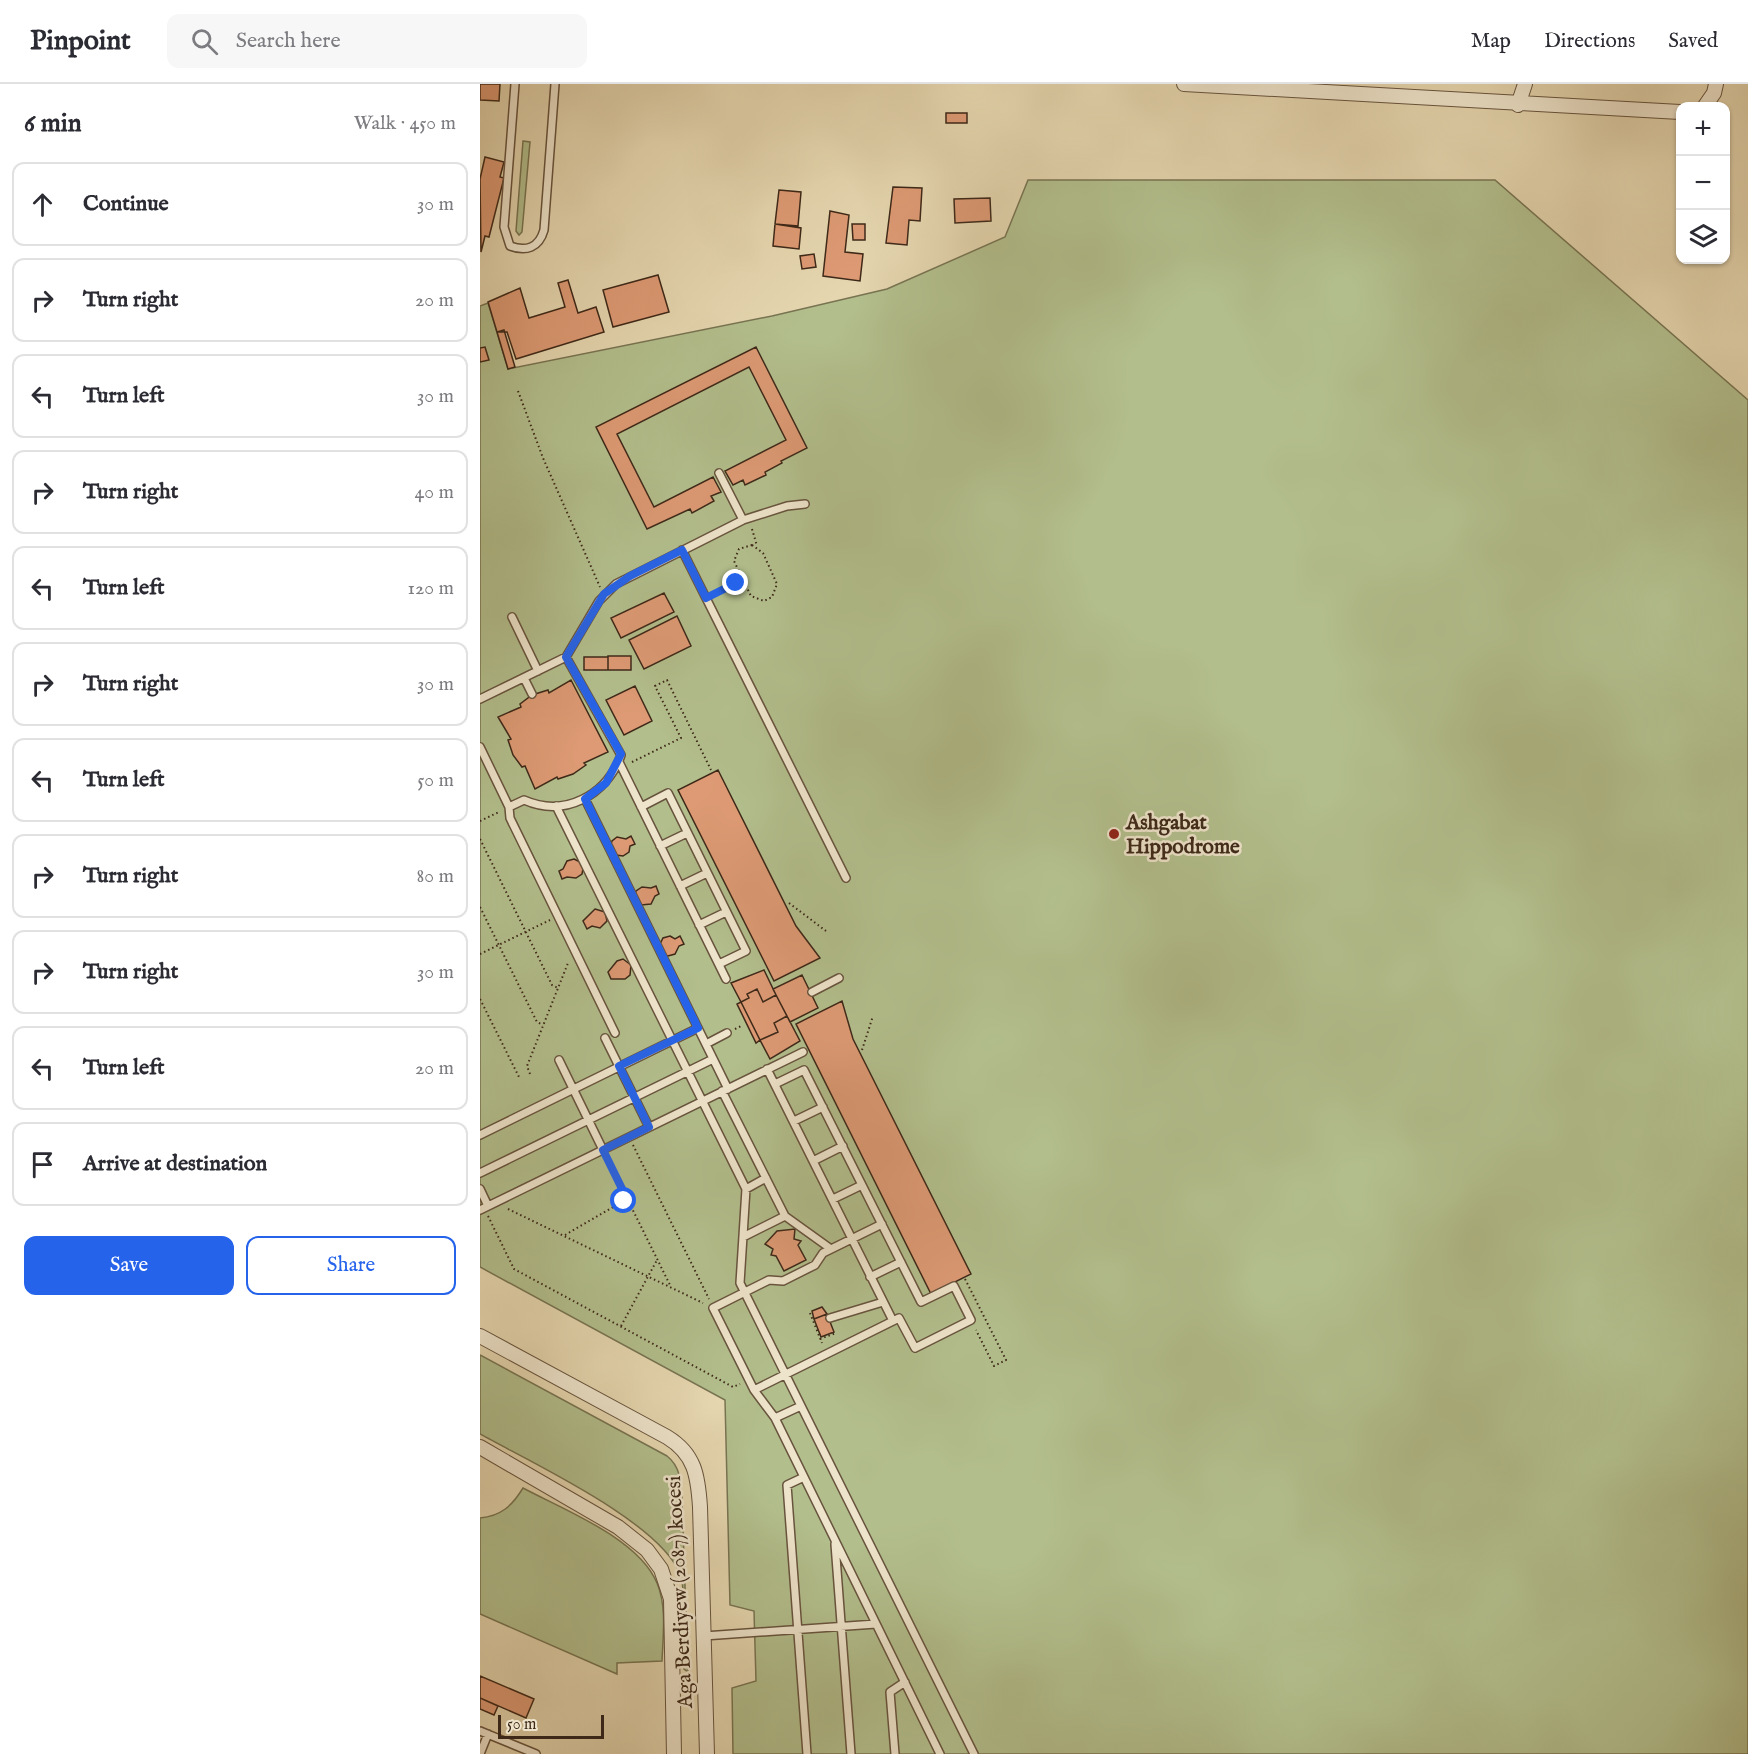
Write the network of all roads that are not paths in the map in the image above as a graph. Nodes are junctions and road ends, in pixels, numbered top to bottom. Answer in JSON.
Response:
{"nodes":[{"id":1,"x":515,"y":84,"type":"edge"},
{"id":2,"x":555,"y":84,"type":"edge"},
{"id":3,"x":1184,"y":84,"type":"edge"},
{"id":4,"x":1338,"y":84,"type":"edge"},
{"id":5,"x":1716,"y":84,"type":"edge"},
{"id":6,"x":1362,"y":88,"type":"edge"},
{"id":7,"x":1521,"y":95,"type":"edge"},
{"id":8,"x":1709,"y":102,"type":"edge"},
{"id":9,"x":1676,"y":110,"type":"edge"},
{"id":10,"x":719,"y":473,"type":"dead end"},
{"id":11,"x":805,"y":504,"type":"dead end"},
{"id":12,"x":745,"y":519,"type":"junction"},
{"id":13,"x":682,"y":550,"type":"junction"},
{"id":14,"x":512,"y":617,"type":"dead end"},
{"id":15,"x":566,"y":657,"type":"junction"},
{"id":16,"x":538,"y":671,"type":"junction"},
{"id":17,"x":524,"y":678,"type":"junction"},
{"id":18,"x":532,"y":694,"type":"dead end"},
{"id":19,"x":480,"y":699,"type":"edge"},
{"id":20,"x":480,"y":747,"type":"edge"},
{"id":21,"x":620,"y":765,"type":"junction"},
{"id":22,"x":585,"y":799,"type":"junction"},
{"id":23,"x":556,"y":806,"type":"junction"},
{"id":24,"x":509,"y":807,"type":"junction"},
{"id":25,"x":641,"y":807,"type":"junction"},
{"id":26,"x":687,"y":833,"type":"junction"},
{"id":27,"x":660,"y":846,"type":"junction"},
{"id":28,"x":707,"y":873,"type":"junction"},
{"id":29,"x":846,"y":878,"type":"dead end"},
{"id":30,"x":680,"y":886,"type":"junction"},
{"id":31,"x":726,"y":912,"type":"junction"},
{"id":32,"x":699,"y":925,"type":"junction"},
{"id":33,"x":719,"y":964,"type":"junction"},
{"id":34,"x":839,"y":978,"type":"dead end"},
{"id":35,"x":726,"y":979,"type":"dead end"},
{"id":36,"x":812,"y":992,"type":"dead end"},
{"id":37,"x":698,"y":1028,"type":"junction"},
{"id":38,"x":615,"y":1033,"type":"dead end"},
{"id":39,"x":727,"y":1033,"type":"dead end"},
{"id":40,"x":605,"y":1038,"type":"dead end"},
{"id":41,"x":672,"y":1040,"type":"junction"},
{"id":42,"x":706,"y":1044,"type":"junction"},
{"id":43,"x":803,"y":1052,"type":"dead end"},
{"id":44,"x":713,"y":1059,"type":"junction"},
{"id":45,"x":559,"y":1060,"type":"dead end"},
{"id":46,"x":619,"y":1066,"type":"junction"},
{"id":47,"x":767,"y":1069,"type":"junction"},
{"id":48,"x":688,"y":1072,"type":"junction"},
{"id":49,"x":775,"y":1084,"type":"junction"},
{"id":50,"x":573,"y":1089,"type":"junction"},
{"id":51,"x":725,"y":1090,"type":"junction"},
{"id":52,"x":635,"y":1098,"type":"junction"},
{"id":53,"x":702,"y":1101,"type":"junction"},
{"id":54,"x":823,"y":1107,"type":"junction"},
{"id":55,"x":588,"y":1120,"type":"junction"},
{"id":56,"x":794,"y":1121,"type":"junction"},
{"id":57,"x":649,"y":1127,"type":"junction"},
{"id":58,"x":480,"y":1135,"type":"edge"},
{"id":59,"x":843,"y":1146,"type":"junction"},
{"id":60,"x":603,"y":1150,"type":"junction"},
{"id":61,"x":813,"y":1161,"type":"junction"},
{"id":62,"x":480,"y":1173,"type":"edge"},
{"id":63,"x":766,"y":1178,"type":"junction"},
{"id":64,"x":862,"y":1185,"type":"junction"},
{"id":65,"x":480,"y":1189,"type":"edge"},
{"id":66,"x":746,"y":1189,"type":"junction"},
{"id":67,"x":833,"y":1199,"type":"junction"},
{"id":68,"x":484,"y":1208,"type":"edge"},
{"id":69,"x":785,"y":1216,"type":"junction"},
{"id":70,"x":882,"y":1224,"type":"junction"},
{"id":71,"x":742,"y":1237,"type":"junction"},
{"id":72,"x":851,"y":1239,"type":"junction"},
{"id":73,"x":831,"y":1249,"type":"junction"},
{"id":74,"x":901,"y":1262,"type":"junction"},
{"id":75,"x":870,"y":1277,"type":"junction"},
{"id":76,"x":744,"y":1292,"type":"junction"},
{"id":77,"x":883,"y":1302,"type":"junction"},
{"id":78,"x":830,"y":1318,"type":"dead end"},
{"id":79,"x":893,"y":1321,"type":"junction"},
{"id":80,"x":480,"y":1336,"type":"edge"},
{"id":81,"x":785,"y":1375,"type":"junction"},
{"id":82,"x":754,"y":1390,"type":"junction"},
{"id":83,"x":801,"y":1406,"type":"junction"},
{"id":84,"x":775,"y":1418,"type":"junction"},
{"id":85,"x":480,"y":1448,"type":"edge"},
{"id":86,"x":804,"y":1477,"type":"junction"},
{"id":87,"x":835,"y":1540,"type":"junction"},
{"id":88,"x":876,"y":1624,"type":"junction"},
{"id":89,"x":842,"y":1627,"type":"junction"},
{"id":90,"x":798,"y":1630,"type":"junction"},
{"id":91,"x":704,"y":1636,"type":"junction"},
{"id":92,"x":905,"y":1682,"type":"junction"},
{"id":93,"x":480,"y":1731,"type":"edge"},
{"id":94,"x":488,"y":1734,"type":"junction"},
{"id":95,"x":480,"y":1754,"type":"edge"},
{"id":96,"x":536,"y":1754,"type":"edge"},
{"id":97,"x":674,"y":1754,"type":"edge"},
{"id":98,"x":707,"y":1754,"type":"edge"},
{"id":99,"x":807,"y":1754,"type":"edge"},
{"id":100,"x":851,"y":1754,"type":"edge"},
{"id":101,"x":895,"y":1754,"type":"edge"},
{"id":102,"x":940,"y":1754,"type":"edge"},
{"id":103,"x":974,"y":1754,"type":"edge"}],
"edges":[{"from":1,"to":2,"type":"lane"},
{"from":3,"to":6,"type":"street"},
{"from":4,"to":6,"type":"street"},
{"from":5,"to":8,"type":"street"},
{"from":6,"to":7,"type":"street"},
{"from":7,"to":9,"type":"street"},
{"from":10,"to":12,"type":"lane"},
{"from":11,"to":12,"type":"lane"},
{"from":12,"to":13,"type":"lane"},
{"from":13,"to":15,"type":"lane"},
{"from":13,"to":29,"type":"lane"},
{"from":14,"to":16,"type":"lane"},
{"from":15,"to":16,"type":"lane"},
{"from":15,"to":21,"type":"lane"},
{"from":16,"to":17,"type":"lane"},
{"from":17,"to":18,"type":"lane"},
{"from":17,"to":19,"type":"lane"},
{"from":20,"to":24,"type":"lane"},
{"from":21,"to":22,"type":"lane"},
{"from":21,"to":25,"type":"lane"},
{"from":22,"to":23,"type":"lane"},
{"from":22,"to":37,"type":"lane"},
{"from":23,"to":24,"type":"lane"},
{"from":23,"to":41,"type":"lane"},
{"from":24,"to":38,"type":"lane"},
{"from":25,"to":26,"type":"lane"},
{"from":25,"to":27,"type":"lane"},
{"from":26,"to":27,"type":"lane"},
{"from":26,"to":28,"type":"lane"},
{"from":27,"to":30,"type":"lane"},
{"from":28,"to":30,"type":"lane"},
{"from":28,"to":31,"type":"lane"},
{"from":30,"to":32,"type":"lane"},
{"from":31,"to":32,"type":"lane"},
{"from":31,"to":33,"type":"lane"},
{"from":32,"to":33,"type":"lane"},
{"from":33,"to":35,"type":"lane"},
{"from":34,"to":36,"type":"lane"},
{"from":37,"to":41,"type":"lane"},
{"from":37,"to":42,"type":"lane"},
{"from":39,"to":42,"type":"lane"},
{"from":40,"to":46,"type":"lane"},
{"from":41,"to":46,"type":"lane"},
{"from":41,"to":48,"type":"lane"},
{"from":42,"to":44,"type":"lane"},
{"from":43,"to":47,"type":"lane"},
{"from":44,"to":48,"type":"lane"},
{"from":44,"to":51,"type":"lane"},
{"from":45,"to":50,"type":"lane"},
{"from":46,"to":50,"type":"lane"},
{"from":46,"to":52,"type":"lane"},
{"from":47,"to":49,"type":"lane"},
{"from":47,"to":51,"type":"lane"},
{"from":48,"to":52,"type":"lane"},
{"from":48,"to":53,"type":"lane"},
{"from":49,"to":54,"type":"lane"},
{"from":49,"to":56,"type":"lane"},
{"from":50,"to":55,"type":"lane"},
{"from":50,"to":58,"type":"lane"},
{"from":51,"to":53,"type":"lane"},
{"from":51,"to":63,"type":"lane"},
{"from":52,"to":55,"type":"lane"},
{"from":52,"to":57,"type":"lane"},
{"from":53,"to":57,"type":"lane"},
{"from":53,"to":66,"type":"lane"},
{"from":54,"to":56,"type":"lane"},
{"from":54,"to":59,"type":"lane"},
{"from":55,"to":60,"type":"lane"},
{"from":55,"to":62,"type":"lane"},
{"from":56,"to":61,"type":"lane"},
{"from":57,"to":60,"type":"lane"},
{"from":59,"to":61,"type":"lane"},
{"from":59,"to":64,"type":"lane"},
{"from":60,"to":68,"type":"lane"},
{"from":61,"to":67,"type":"lane"},
{"from":63,"to":66,"type":"lane"},
{"from":63,"to":69,"type":"lane"},
{"from":64,"to":67,"type":"lane"},
{"from":64,"to":70,"type":"lane"},
{"from":65,"to":68,"type":"lane"},
{"from":66,"to":71,"type":"lane"},
{"from":67,"to":72,"type":"lane"},
{"from":69,"to":71,"type":"lane"},
{"from":69,"to":73,"type":"lane"},
{"from":70,"to":72,"type":"lane"},
{"from":70,"to":74,"type":"lane"},
{"from":71,"to":76,"type":"lane"},
{"from":72,"to":73,"type":"lane"},
{"from":72,"to":75,"type":"lane"},
{"from":73,"to":76,"type":"lane"},
{"from":74,"to":75,"type":"lane"},
{"from":74,"to":79,"type":"lane"},
{"from":75,"to":77,"type":"lane"},
{"from":76,"to":81,"type":"lane"},
{"from":76,"to":82,"type":"lane"},
{"from":77,"to":78,"type":"lane"},
{"from":77,"to":79,"type":"lane"},
{"from":79,"to":81,"type":"lane"},
{"from":80,"to":91,"type":"street","name":"Aga Berdiyew (2087) kocesi"},
{"from":81,"to":82,"type":"lane"},
{"from":81,"to":83,"type":"lane"},
{"from":82,"to":84,"type":"lane"},
{"from":83,"to":84,"type":"lane"},
{"from":83,"to":103,"type":"lane"},
{"from":84,"to":86,"type":"lane"},
{"from":85,"to":97,"type":"street"},
{"from":86,"to":87,"type":"lane"},
{"from":86,"to":90,"type":"lane"},
{"from":87,"to":88,"type":"lane"},
{"from":87,"to":89,"type":"lane"},
{"from":88,"to":89,"type":"lane"},
{"from":88,"to":92,"type":"lane"},
{"from":89,"to":90,"type":"lane"},
{"from":89,"to":100,"type":"lane"},
{"from":90,"to":91,"type":"lane"},
{"from":90,"to":99,"type":"lane"},
{"from":91,"to":98,"type":"street","name":"Aga Berdiyew (2087) kocesi"},
{"from":92,"to":101,"type":"lane"},
{"from":92,"to":102,"type":"lane"},
{"from":93,"to":94,"type":"lane"},
{"from":94,"to":95,"type":"lane"},
{"from":94,"to":96,"type":"lane"}]}
